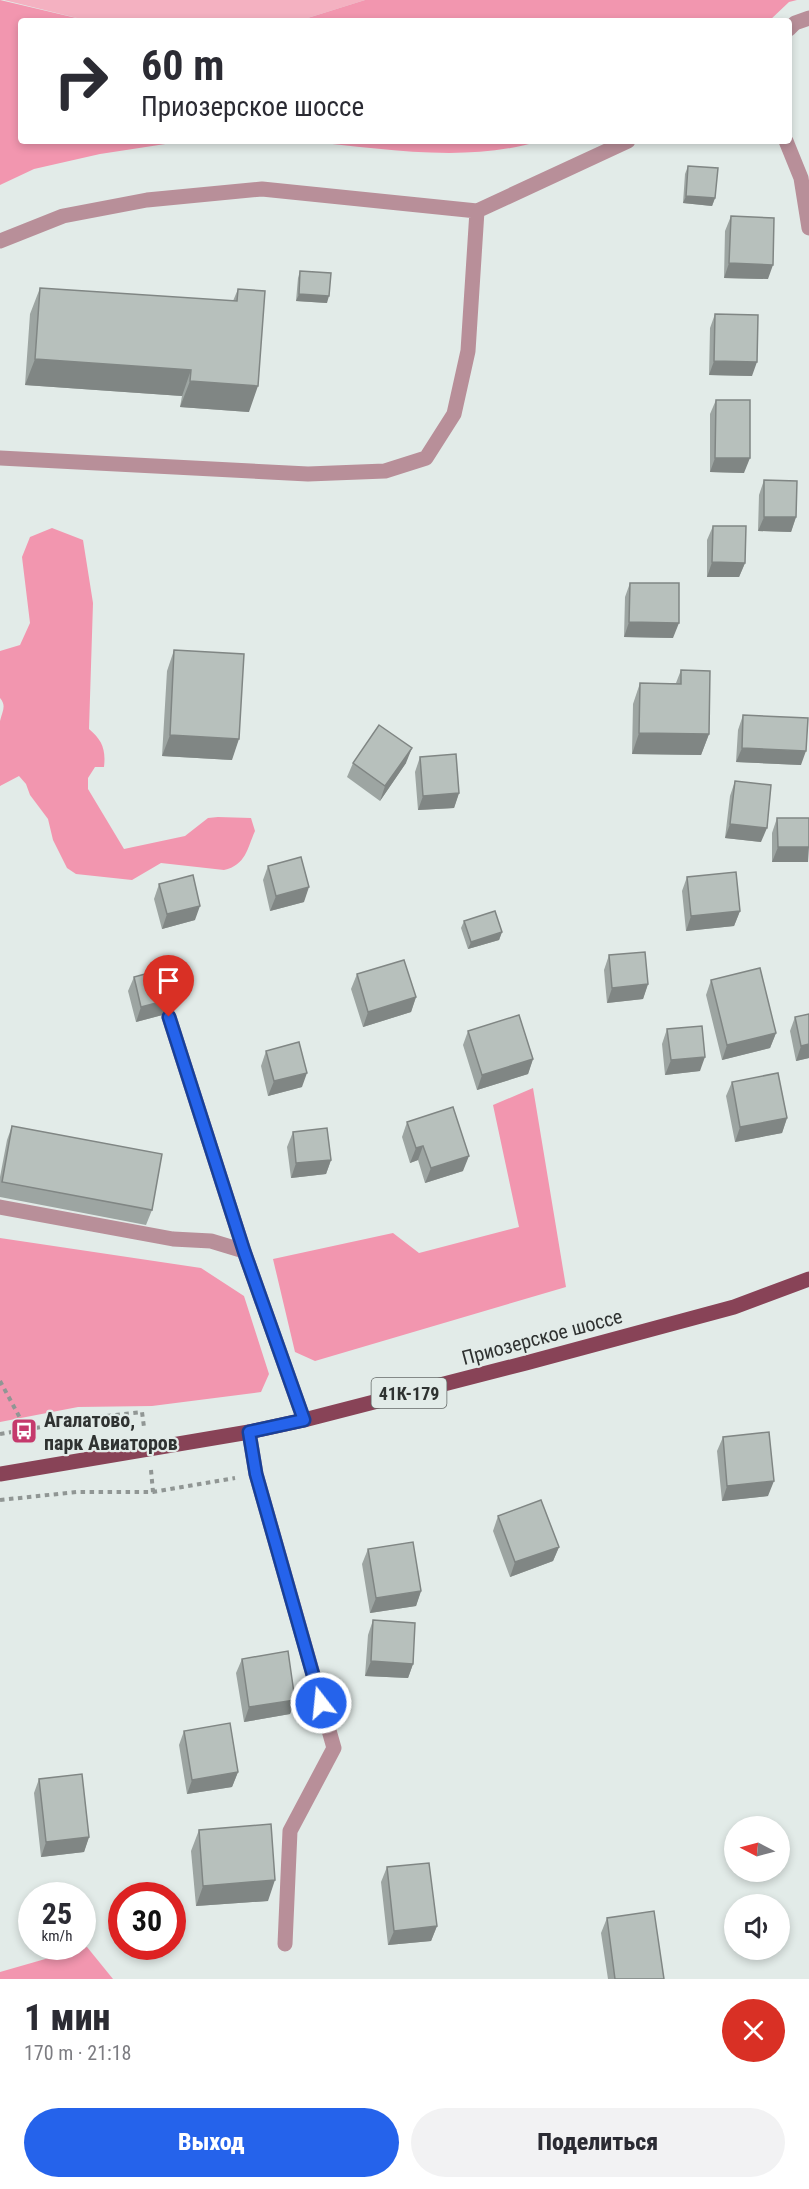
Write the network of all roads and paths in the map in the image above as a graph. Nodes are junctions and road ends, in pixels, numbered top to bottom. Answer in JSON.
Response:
{"nodes":[{"id":1,"x":809,"y":18,"type":"edge"},
{"id":2,"x":792,"y":26,"type":"edge"},
{"id":3,"x":622,"y":144,"type":"edge"},
{"id":4,"x":787,"y":144,"type":"edge"},
{"id":5,"x":477,"y":211,"type":"junction"},
{"id":6,"x":809,"y":228,"type":"edge"},
{"id":7,"x":0,"y":242,"type":"edge"},
{"id":8,"x":0,"y":458,"type":"edge"},
{"id":9,"x":169,"y":1017,"type":"dead end"},
{"id":10,"x":0,"y":1207,"type":"edge"},
{"id":11,"x":244,"y":1251,"type":"junction"},
{"id":12,"x":809,"y":1279,"type":"edge"},
{"id":13,"x":0,"y":1381,"type":"edge"},
{"id":14,"x":142,"y":1412,"type":"dead end"},
{"id":15,"x":304,"y":1420,"type":"junction"},
{"id":16,"x":26,"y":1429,"type":"junction"},
{"id":17,"x":249,"y":1432,"type":"junction"},
{"id":18,"x":0,"y":1434,"type":"edge"},
{"id":19,"x":0,"y":1474,"type":"edge"},
{"id":20,"x":256,"y":1474,"type":"junction"},
{"id":21,"x":0,"y":1500,"type":"edge"},
{"id":22,"x":285,"y":1944,"type":"dead end"}],
"edges":[{"from":1,"to":2,"type":"street"},
{"from":3,"to":5,"type":"street"},
{"from":4,"to":6,"type":"street"},
{"from":5,"to":7,"type":"street"},
{"from":5,"to":8,"type":"street"},
{"from":9,"to":11,"type":"street"},
{"from":10,"to":11,"type":"street"},
{"from":11,"to":15,"type":"street"},
{"from":12,"to":15,"type":"main road","name":"Приозерское шоссе","number":"41К-179"},
{"from":13,"to":16,"type":"path"},
{"from":14,"to":16,"type":"path"},
{"from":15,"to":17,"type":"main road","name":"Приозерское шоссе","number":"41К-179"},
{"from":16,"to":18,"type":"path"},
{"from":17,"to":19,"type":"main road","name":"Приозерское шоссе","number":"41К-179"},
{"from":17,"to":20,"type":"street"},
{"from":20,"to":21,"type":"path"},
{"from":20,"to":22,"type":"street"}]}
